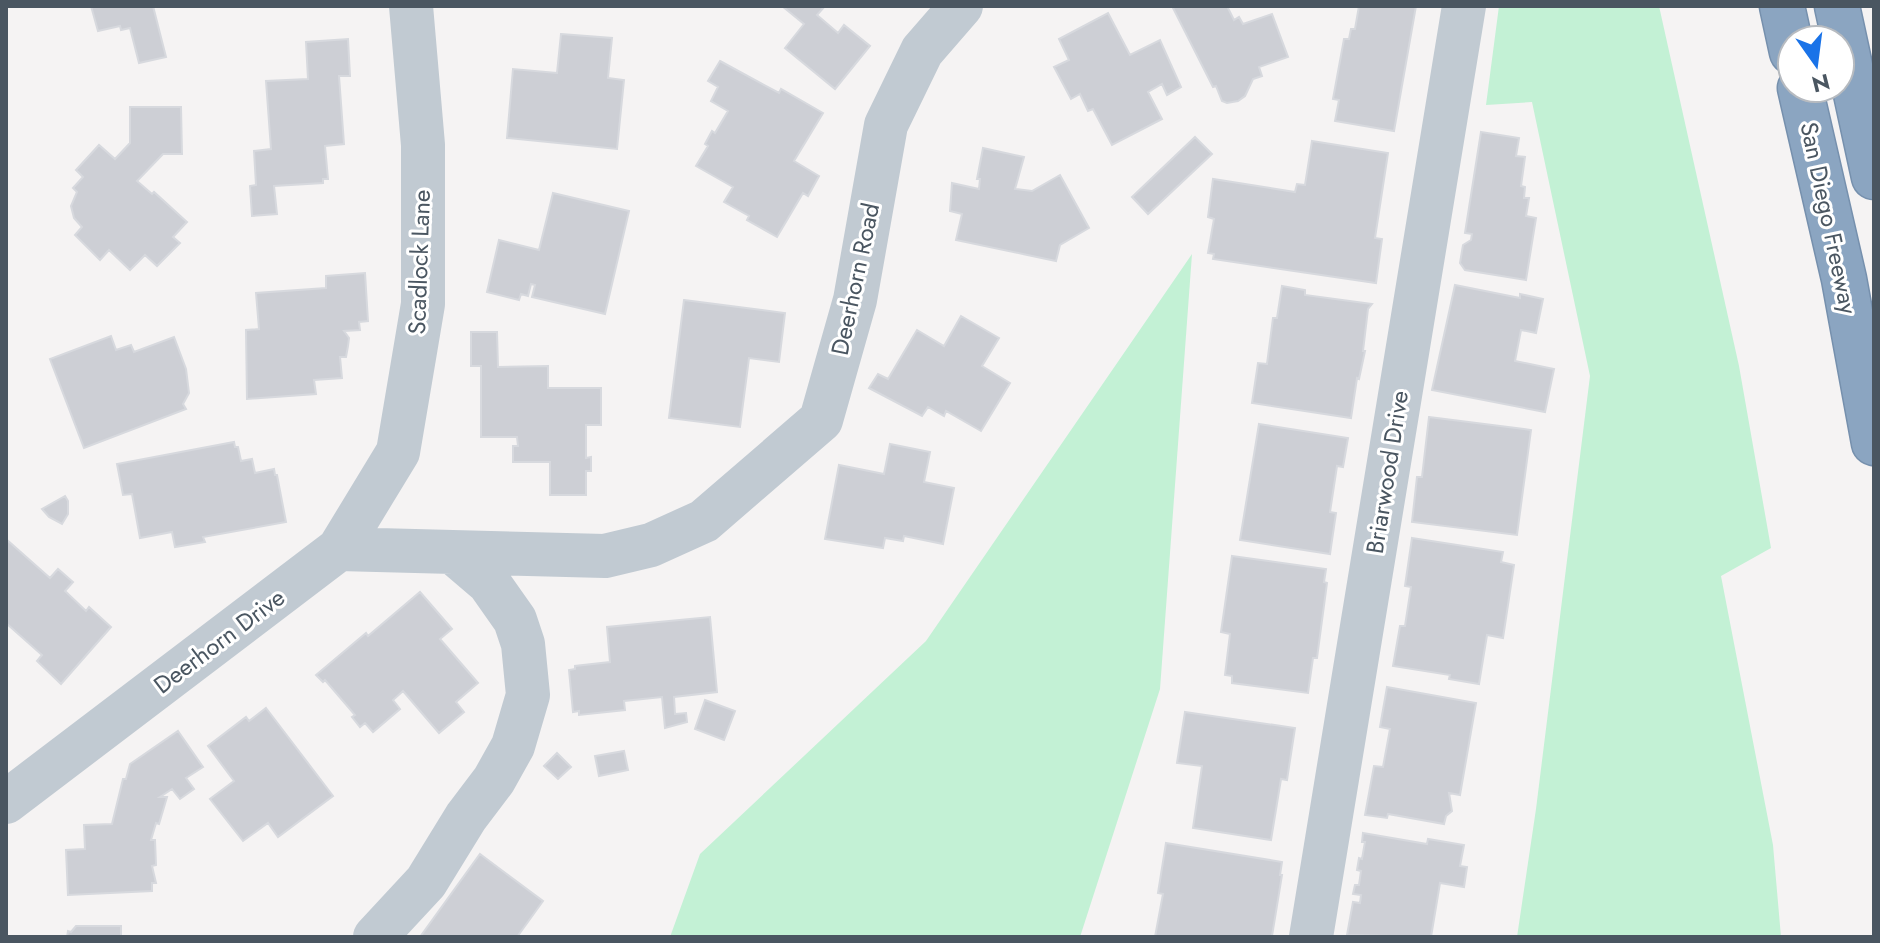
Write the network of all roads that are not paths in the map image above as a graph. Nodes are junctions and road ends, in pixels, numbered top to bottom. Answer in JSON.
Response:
{"nodes":[{"id":1,"x":411,"y":6,"type":"edge"},
{"id":2,"x":961,"y":6,"type":"edge"},
{"id":3,"x":1464,"y":6,"type":"edge"},
{"id":4,"x":1837,"y":6,"type":"edge"},
{"id":5,"x":1804,"y":104,"type":"edge"},
{"id":6,"x":1874,"y":177,"type":"edge"},
{"id":7,"x":1874,"y":443,"type":"edge"},
{"id":8,"x":339,"y":549,"type":"junction"},
{"id":9,"x":455,"y":554,"type":"junction"},
{"id":10,"x":6,"y":802,"type":"edge"},
{"id":11,"x":375,"y":937,"type":"edge"},
{"id":12,"x":1311,"y":937,"type":"edge"}],
"edges":[{"from":1,"to":8,"type":"street","name":"Scadlock Lane"},
{"from":2,"to":9,"type":"street","name":"Deerhorn Road"},
{"from":3,"to":12,"type":"street","name":"Briarwood Drive"},
{"from":4,"to":6,"type":"highway"},
{"from":5,"to":7,"type":"highway","name":"San Diego Freeway"},
{"from":8,"to":9,"type":"street"},
{"from":8,"to":10,"type":"street","name":"Deerhorn Drive"},
{"from":9,"to":11,"type":"street"}]}
